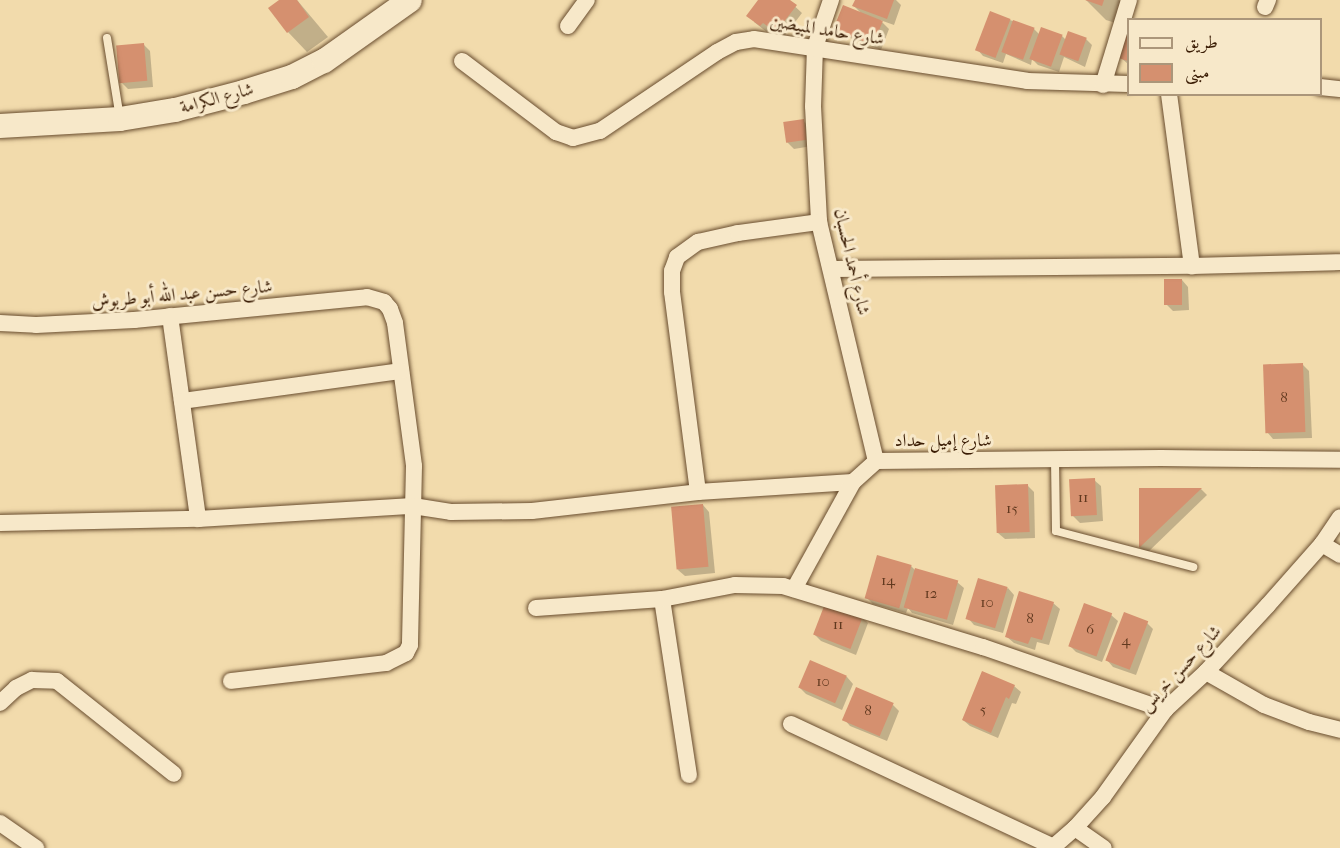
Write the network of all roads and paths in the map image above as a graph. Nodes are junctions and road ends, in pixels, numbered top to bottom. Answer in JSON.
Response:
{"nodes":[{"id":1,"x":410,"y":0,"type":"edge"},
{"id":2,"x":587,"y":0,"type":"edge"},
{"id":3,"x":831,"y":0,"type":"edge"},
{"id":4,"x":1129,"y":0,"type":"edge"},
{"id":5,"x":568,"y":26,"type":"dead end"},
{"id":6,"x":107,"y":38,"type":"dead end"},
{"id":7,"x":815,"y":47,"type":"junction"},
{"id":8,"x":462,"y":61,"type":"dead end"},
{"id":9,"x":1127,"y":84,"type":"edge"},
{"id":10,"x":1102,"y":85,"type":"junction"},
{"id":11,"x":1322,"y":87,"type":"edge"},
{"id":12,"x":1340,"y":89,"type":"edge"},
{"id":13,"x":1169,"y":96,"type":"edge"},
{"id":14,"x":120,"y":119,"type":"junction"},
{"id":15,"x":0,"y":126,"type":"edge"},
{"id":16,"x":819,"y":222,"type":"junction"},
{"id":17,"x":1340,"y":262,"type":"edge"},
{"id":18,"x":1192,"y":266,"type":"junction"},
{"id":19,"x":832,"y":269,"type":"junction"},
{"id":20,"x":170,"y":316,"type":"junction"},
{"id":21,"x":0,"y":323,"type":"edge"},
{"id":22,"x":402,"y":371,"type":"junction"},
{"id":23,"x":182,"y":401,"type":"junction"},
{"id":24,"x":1055,"y":459,"type":"junction"},
{"id":25,"x":1340,"y":460,"type":"edge"},
{"id":26,"x":876,"y":461,"type":"junction"},
{"id":27,"x":853,"y":482,"type":"junction"},
{"id":28,"x":698,"y":492,"type":"junction"},
{"id":29,"x":413,"y":506,"type":"junction"},
{"id":30,"x":1340,"y":517,"type":"edge"},
{"id":31,"x":198,"y":519,"type":"junction"},
{"id":32,"x":0,"y":523,"type":"edge"},
{"id":33,"x":1322,"y":544,"type":"junction"},
{"id":34,"x":1340,"y":555,"type":"edge"},
{"id":35,"x":1193,"y":567,"type":"dead end"},
{"id":36,"x":794,"y":589,"type":"junction"},
{"id":37,"x":662,"y":599,"type":"junction"},
{"id":38,"x":536,"y":608,"type":"dead end"},
{"id":39,"x":1206,"y":672,"type":"junction"},
{"id":40,"x":231,"y":681,"type":"dead end"},
{"id":41,"x":0,"y":703,"type":"edge"},
{"id":42,"x":1165,"y":710,"type":"junction"},
{"id":43,"x":791,"y":724,"type":"dead end"},
{"id":44,"x":1340,"y":730,"type":"edge"},
{"id":45,"x":174,"y":774,"type":"dead end"},
{"id":46,"x":689,"y":775,"type":"dead end"},
{"id":47,"x":0,"y":823,"type":"edge"},
{"id":48,"x":1075,"y":828,"type":"junction"},
{"id":49,"x":1052,"y":847,"type":"edge"},
{"id":50,"x":36,"y":848,"type":"edge"},
{"id":51,"x":1104,"y":848,"type":"edge"}],
"edges":[{"from":1,"to":14,"type":"street","name":"شارع الكرامة"},
{"from":2,"to":5,"type":"street"},
{"from":3,"to":7,"type":"street","name":"شارع أحمد الحسبان"},
{"from":4,"to":10,"type":"street"},
{"from":6,"to":14,"type":"lane"},
{"from":7,"to":8,"type":"street","name":"شارع حامد المبيضين"},
{"from":7,"to":10,"type":"street","name":"شارع حامد المبيضين"},
{"from":7,"to":16,"type":"street","name":"شارع أحمد الحسبان"},
{"from":9,"to":10,"type":"street","name":"شارع حامد المبيضين"},
{"from":11,"to":12,"type":"street"},
{"from":13,"to":18,"type":"street"},
{"from":14,"to":15,"type":"street","name":"شارع الكرامة"},
{"from":16,"to":19,"type":"street","name":"شارع أحمد الحسبان"},
{"from":16,"to":28,"type":"street"},
{"from":17,"to":18,"type":"street"},
{"from":18,"to":19,"type":"street"},
{"from":19,"to":26,"type":"street","name":"شارع أحمد الحسبان"},
{"from":20,"to":21,"type":"street","name":"شارع حسن عبد الله أبو طربوش"},
{"from":20,"to":22,"type":"street","name":"شارع حسن عبد الله أبو طربوش"},
{"from":20,"to":23,"type":"street"},
{"from":22,"to":23,"type":"street"},
{"from":22,"to":29,"type":"street"},
{"from":23,"to":31,"type":"street"},
{"from":24,"to":25,"type":"street","name":"شارع إميل حداد"},
{"from":24,"to":26,"type":"street","name":"شارع إميل حداد"},
{"from":24,"to":35,"type":"lane"},
{"from":26,"to":27,"type":"street","name":"شارع إميل حداد"},
{"from":27,"to":28,"type":"street"},
{"from":27,"to":36,"type":"street","name":"شارع إميل حداد"},
{"from":28,"to":29,"type":"street"},
{"from":29,"to":31,"type":"street"},
{"from":29,"to":40,"type":"street"},
{"from":30,"to":33,"type":"street","name":"شارع حسن خريس"},
{"from":31,"to":32,"type":"street"},
{"from":33,"to":34,"type":"street"},
{"from":33,"to":39,"type":"street","name":"شارع حسن خريس"},
{"from":36,"to":37,"type":"street"},
{"from":36,"to":42,"type":"street"},
{"from":37,"to":38,"type":"street"},
{"from":37,"to":46,"type":"street"},
{"from":39,"to":42,"type":"street","name":"شارع حسن خريس"},
{"from":39,"to":44,"type":"street"},
{"from":41,"to":45,"type":"street"},
{"from":42,"to":48,"type":"street","name":"شارع حسن خريس"},
{"from":43,"to":49,"type":"street"},
{"from":47,"to":50,"type":"street"},
{"from":48,"to":49,"type":"street","name":"شارع حسن خريس"},
{"from":48,"to":51,"type":"street"}]}
